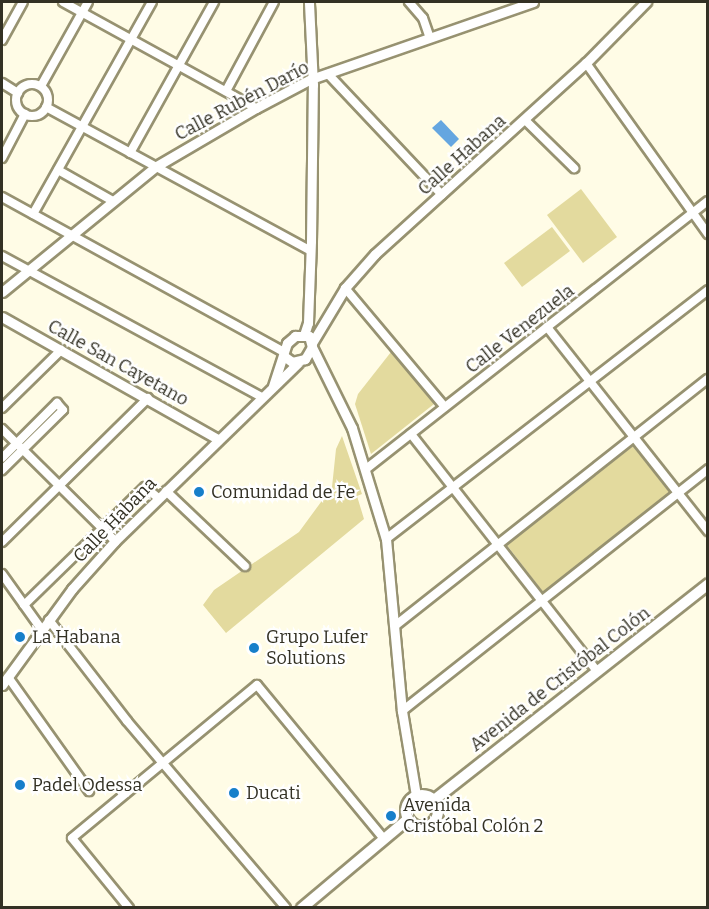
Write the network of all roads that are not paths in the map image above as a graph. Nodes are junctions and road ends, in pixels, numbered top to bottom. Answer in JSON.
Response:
{"nodes":[{"id":1,"x":23,"y":2,"type":"edge"},
{"id":2,"x":63,"y":2,"type":"edge"},
{"id":3,"x":88,"y":2,"type":"edge"},
{"id":4,"x":153,"y":2,"type":"edge"},
{"id":5,"x":213,"y":2,"type":"edge"},
{"id":6,"x":274,"y":2,"type":"edge"},
{"id":7,"x":309,"y":2,"type":"edge"},
{"id":8,"x":409,"y":2,"type":"edge"},
{"id":9,"x":533,"y":2,"type":"edge"},
{"id":10,"x":646,"y":2,"type":"edge"},
{"id":11,"x":512,"y":5,"type":"edge"},
{"id":12,"x":82,"y":12,"type":"junction"},
{"id":13,"x":430,"y":38,"type":"junction"},
{"id":14,"x":131,"y":39,"type":"junction"},
{"id":15,"x":2,"y":40,"type":"edge"},
{"id":16,"x":586,"y":63,"type":"junction"},
{"id":17,"x":179,"y":65,"type":"junction"},
{"id":18,"x":328,"y":74,"type":"junction"},
{"id":19,"x":311,"y":79,"type":"junction"},
{"id":20,"x":2,"y":83,"type":"edge"},
{"id":21,"x":41,"y":86,"type":"junction"},
{"id":22,"x":226,"y":92,"type":"junction"},
{"id":23,"x":18,"y":93,"type":"junction"},
{"id":24,"x":46,"y":107,"type":"junction"},
{"id":25,"x":256,"y":108,"type":"junction"},
{"id":26,"x":25,"y":114,"type":"junction"},
{"id":27,"x":525,"y":120,"type":"junction"},
{"id":28,"x":82,"y":127,"type":"junction"},
{"id":29,"x":130,"y":153,"type":"junction"},
{"id":30,"x":2,"y":158,"type":"edge"},
{"id":31,"x":155,"y":167,"type":"junction"},
{"id":32,"x":574,"y":168,"type":"dead end"},
{"id":33,"x":57,"y":170,"type":"junction"},
{"id":34,"x":442,"y":195,"type":"junction"},
{"id":35,"x":2,"y":197,"type":"edge"},
{"id":36,"x":111,"y":200,"type":"junction"},
{"id":37,"x":708,"y":201,"type":"edge"},
{"id":38,"x":693,"y":213,"type":"junction"},
{"id":39,"x":33,"y":214,"type":"junction"},
{"id":40,"x":72,"y":233,"type":"junction"},
{"id":41,"x":708,"y":234,"type":"edge"},
{"id":42,"x":309,"y":250,"type":"junction"},
{"id":43,"x":2,"y":256,"type":"edge"},
{"id":44,"x":28,"y":270,"type":"junction"},
{"id":45,"x":345,"y":288,"type":"junction"},
{"id":46,"x":708,"y":290,"type":"edge"},
{"id":47,"x":2,"y":292,"type":"edge"},
{"id":48,"x":2,"y":316,"type":"edge"},
{"id":49,"x":548,"y":327,"type":"junction"},
{"id":50,"x":304,"y":335,"type":"junction"},
{"id":51,"x":312,"y":345,"type":"junction"},
{"id":52,"x":61,"y":350,"type":"junction"},
{"id":53,"x":284,"y":355,"type":"junction"},
{"id":54,"x":302,"y":361,"type":"junction"},
{"id":55,"x":320,"y":366,"type":"junction"},
{"id":56,"x":708,"y":379,"type":"edge"},
{"id":57,"x":591,"y":382,"type":"junction"},
{"id":58,"x":266,"y":395,"type":"junction"},
{"id":59,"x":148,"y":398,"type":"junction"},
{"id":60,"x":445,"y":407,"type":"junction"},
{"id":61,"x":2,"y":408,"type":"edge"},
{"id":62,"x":2,"y":429,"type":"edge"},
{"id":63,"x":411,"y":434,"type":"junction"},
{"id":64,"x":634,"y":437,"type":"junction"},
{"id":65,"x":219,"y":439,"type":"junction"},
{"id":66,"x":19,"y":447,"type":"junction"},
{"id":67,"x":2,"y":458,"type":"edge"},
{"id":68,"x":366,"y":469,"type":"junction"},
{"id":69,"x":708,"y":469,"type":"edge"},
{"id":70,"x":2,"y":470,"type":"edge"},
{"id":71,"x":59,"y":486,"type":"junction"},
{"id":72,"x":453,"y":488,"type":"junction"},
{"id":73,"x":678,"y":493,"type":"junction"},
{"id":74,"x":162,"y":495,"type":"junction"},
{"id":75,"x":102,"y":529,"type":"junction"},
{"id":76,"x":708,"y":531,"type":"edge"},
{"id":77,"x":386,"y":539,"type":"junction"},
{"id":78,"x":2,"y":542,"type":"edge"},
{"id":79,"x":115,"y":542,"type":"junction"},
{"id":80,"x":497,"y":545,"type":"junction"},
{"id":81,"x":245,"y":566,"type":"dead end"},
{"id":82,"x":2,"y":574,"type":"edge"},
{"id":83,"x":708,"y":584,"type":"edge"},
{"id":84,"x":541,"y":601,"type":"junction"},
{"id":85,"x":24,"y":605,"type":"junction"},
{"id":86,"x":49,"y":620,"type":"junction"},
{"id":87,"x":396,"y":625,"type":"junction"},
{"id":88,"x":42,"y":630,"type":"junction"},
{"id":89,"x":597,"y":671,"type":"junction"},
{"id":90,"x":8,"y":676,"type":"junction"},
{"id":91,"x":2,"y":686,"type":"edge"},
{"id":92,"x":402,"y":711,"type":"junction"},
{"id":93,"x":164,"y":761,"type":"junction"},
{"id":94,"x":89,"y":791,"type":"dead end"},
{"id":95,"x":416,"y":796,"type":"junction"},
{"id":96,"x":434,"y":801,"type":"junction"},
{"id":97,"x":408,"y":819,"type":"junction"},
{"id":98,"x":384,"y":839,"type":"junction"},
{"id":99,"x":129,"y":908,"type":"edge"},
{"id":100,"x":286,"y":908,"type":"edge"},
{"id":101,"x":303,"y":908,"type":"edge"}],
"edges":[{"from":1,"to":15,"type":"street"},
{"from":2,"to":12,"type":"street"},
{"from":3,"to":12,"type":"street"},
{"from":4,"to":14,"type":"street"},
{"from":5,"to":17,"type":"street"},
{"from":6,"to":22,"type":"street"},
{"from":7,"to":19,"type":"street"},
{"from":8,"to":13,"type":"street"},
{"from":9,"to":11,"type":"street","name":"Calle Rubén Darío"},
{"from":10,"to":16,"type":"street","name":"Calle Habana"},
{"from":11,"to":13,"type":"street","name":"Calle Rubén Darío"},
{"from":12,"to":14,"type":"street"},
{"from":12,"to":21,"type":"street"},
{"from":13,"to":18,"type":"street","name":"Calle Rubén Darío"},
{"from":14,"to":17,"type":"street"},
{"from":14,"to":28,"type":"street"},
{"from":16,"to":27,"type":"street","name":"Calle Habana"},
{"from":16,"to":38,"type":"street"},
{"from":17,"to":22,"type":"street"},
{"from":17,"to":29,"type":"street"},
{"from":18,"to":19,"type":"street","name":"Calle Rubén Darío"},
{"from":18,"to":34,"type":"street"},
{"from":19,"to":25,"type":"street","name":"Calle Rubén Darío"},
{"from":19,"to":42,"type":"street"},
{"from":20,"to":23,"type":"street"},
{"from":21,"to":23,"type":"street"},
{"from":21,"to":24,"type":"street"},
{"from":22,"to":25,"type":"street"},
{"from":23,"to":26,"type":"street"},
{"from":24,"to":26,"type":"street"},
{"from":24,"to":28,"type":"street"},
{"from":25,"to":31,"type":"street","name":"Calle Rubén Darío"},
{"from":26,"to":30,"type":"street"},
{"from":27,"to":32,"type":"street"},
{"from":27,"to":34,"type":"street","name":"Calle Habana"},
{"from":28,"to":29,"type":"street"},
{"from":28,"to":33,"type":"street"},
{"from":29,"to":31,"type":"street"},
{"from":31,"to":36,"type":"street","name":"Calle Rubén Darío"},
{"from":31,"to":42,"type":"street"},
{"from":33,"to":36,"type":"street"},
{"from":33,"to":39,"type":"street"},
{"from":34,"to":45,"type":"street","name":"Calle Habana"},
{"from":35,"to":39,"type":"street"},
{"from":36,"to":40,"type":"street","name":"Calle Rubén Darío"},
{"from":37,"to":38,"type":"street","name":"Calle Venezuela"},
{"from":38,"to":41,"type":"street"},
{"from":38,"to":49,"type":"street","name":"Calle Venezuela"},
{"from":39,"to":40,"type":"street"},
{"from":40,"to":44,"type":"street","name":"Calle Rubén Darío"},
{"from":40,"to":53,"type":"street"},
{"from":42,"to":50,"type":"street"},
{"from":43,"to":44,"type":"street"},
{"from":44,"to":47,"type":"street","name":"Calle Rubén Darío"},
{"from":44,"to":58,"type":"street"},
{"from":45,"to":51,"type":"street","name":"Calle Habana"},
{"from":45,"to":60,"type":"street"},
{"from":46,"to":57,"type":"street"},
{"from":48,"to":52,"type":"street","name":"Calle San Cayetano"},
{"from":49,"to":57,"type":"street"},
{"from":49,"to":60,"type":"street","name":"Calle Venezuela"},
{"from":50,"to":51,"type":"street"},
{"from":50,"to":53,"type":"street"},
{"from":51,"to":54,"type":"street","name":"Calle Habana"},
{"from":51,"to":55,"type":"street"},
{"from":52,"to":59,"type":"street","name":"Calle San Cayetano"},
{"from":52,"to":61,"type":"street"},
{"from":53,"to":54,"type":"street"},
{"from":53,"to":58,"type":"street","name":"Calle Habana"},
{"from":54,"to":55,"type":"street"},
{"from":54,"to":58,"type":"street","name":"Calle Habana"},
{"from":55,"to":68,"type":"street"},
{"from":56,"to":64,"type":"street"},
{"from":57,"to":64,"type":"street"},
{"from":57,"to":72,"type":"street"},
{"from":58,"to":65,"type":"street","name":"Calle Habana"},
{"from":59,"to":65,"type":"street","name":"Calle San Cayetano"},
{"from":59,"to":71,"type":"street"},
{"from":60,"to":63,"type":"street","name":"Calle Venezuela"},
{"from":62,"to":66,"type":"street"},
{"from":63,"to":68,"type":"street","name":"Calle Venezuela"},
{"from":63,"to":72,"type":"street"},
{"from":64,"to":73,"type":"street"},
{"from":64,"to":80,"type":"street"},
{"from":65,"to":74,"type":"street","name":"Calle Habana"},
{"from":66,"to":66,"type":"street"},
{"from":66,"to":67,"type":"street"},
{"from":66,"to":70,"type":"street"},
{"from":66,"to":71,"type":"street"},
{"from":68,"to":77,"type":"street"},
{"from":69,"to":73,"type":"street"},
{"from":71,"to":75,"type":"street"},
{"from":71,"to":78,"type":"street"},
{"from":72,"to":77,"type":"street"},
{"from":72,"to":80,"type":"street"},
{"from":73,"to":76,"type":"street"},
{"from":73,"to":84,"type":"street"},
{"from":74,"to":75,"type":"street"},
{"from":74,"to":79,"type":"street","name":"Calle Habana"},
{"from":74,"to":81,"type":"street"},
{"from":75,"to":79,"type":"street"},
{"from":75,"to":85,"type":"street"},
{"from":77,"to":87,"type":"street"},
{"from":79,"to":86,"type":"street","name":"Calle Habana"},
{"from":80,"to":84,"type":"street"},
{"from":80,"to":87,"type":"street"},
{"from":82,"to":85,"type":"street"},
{"from":83,"to":89,"type":"main road","name":"Avenida de Cristóbal Colón"},
{"from":84,"to":89,"type":"street"},
{"from":84,"to":92,"type":"street"},
{"from":85,"to":88,"type":"street"},
{"from":86,"to":88,"type":"street","name":"Calle Habana"},
{"from":86,"to":93,"type":"street"},
{"from":87,"to":92,"type":"street"},
{"from":88,"to":90,"type":"street","name":"Calle Habana"},
{"from":89,"to":96,"type":"main road","name":"Avenida de Cristóbal Colón"},
{"from":90,"to":91,"type":"street","name":"Calle Habana"},
{"from":90,"to":94,"type":"street"},
{"from":92,"to":95,"type":"street"},
{"from":93,"to":98,"type":"street"},
{"from":93,"to":99,"type":"street"},
{"from":93,"to":100,"type":"street"},
{"from":95,"to":96,"type":"main road"},
{"from":95,"to":97,"type":"main road"},
{"from":96,"to":97,"type":"main road"},
{"from":97,"to":98,"type":"main road"},
{"from":98,"to":101,"type":"main road"}]}
